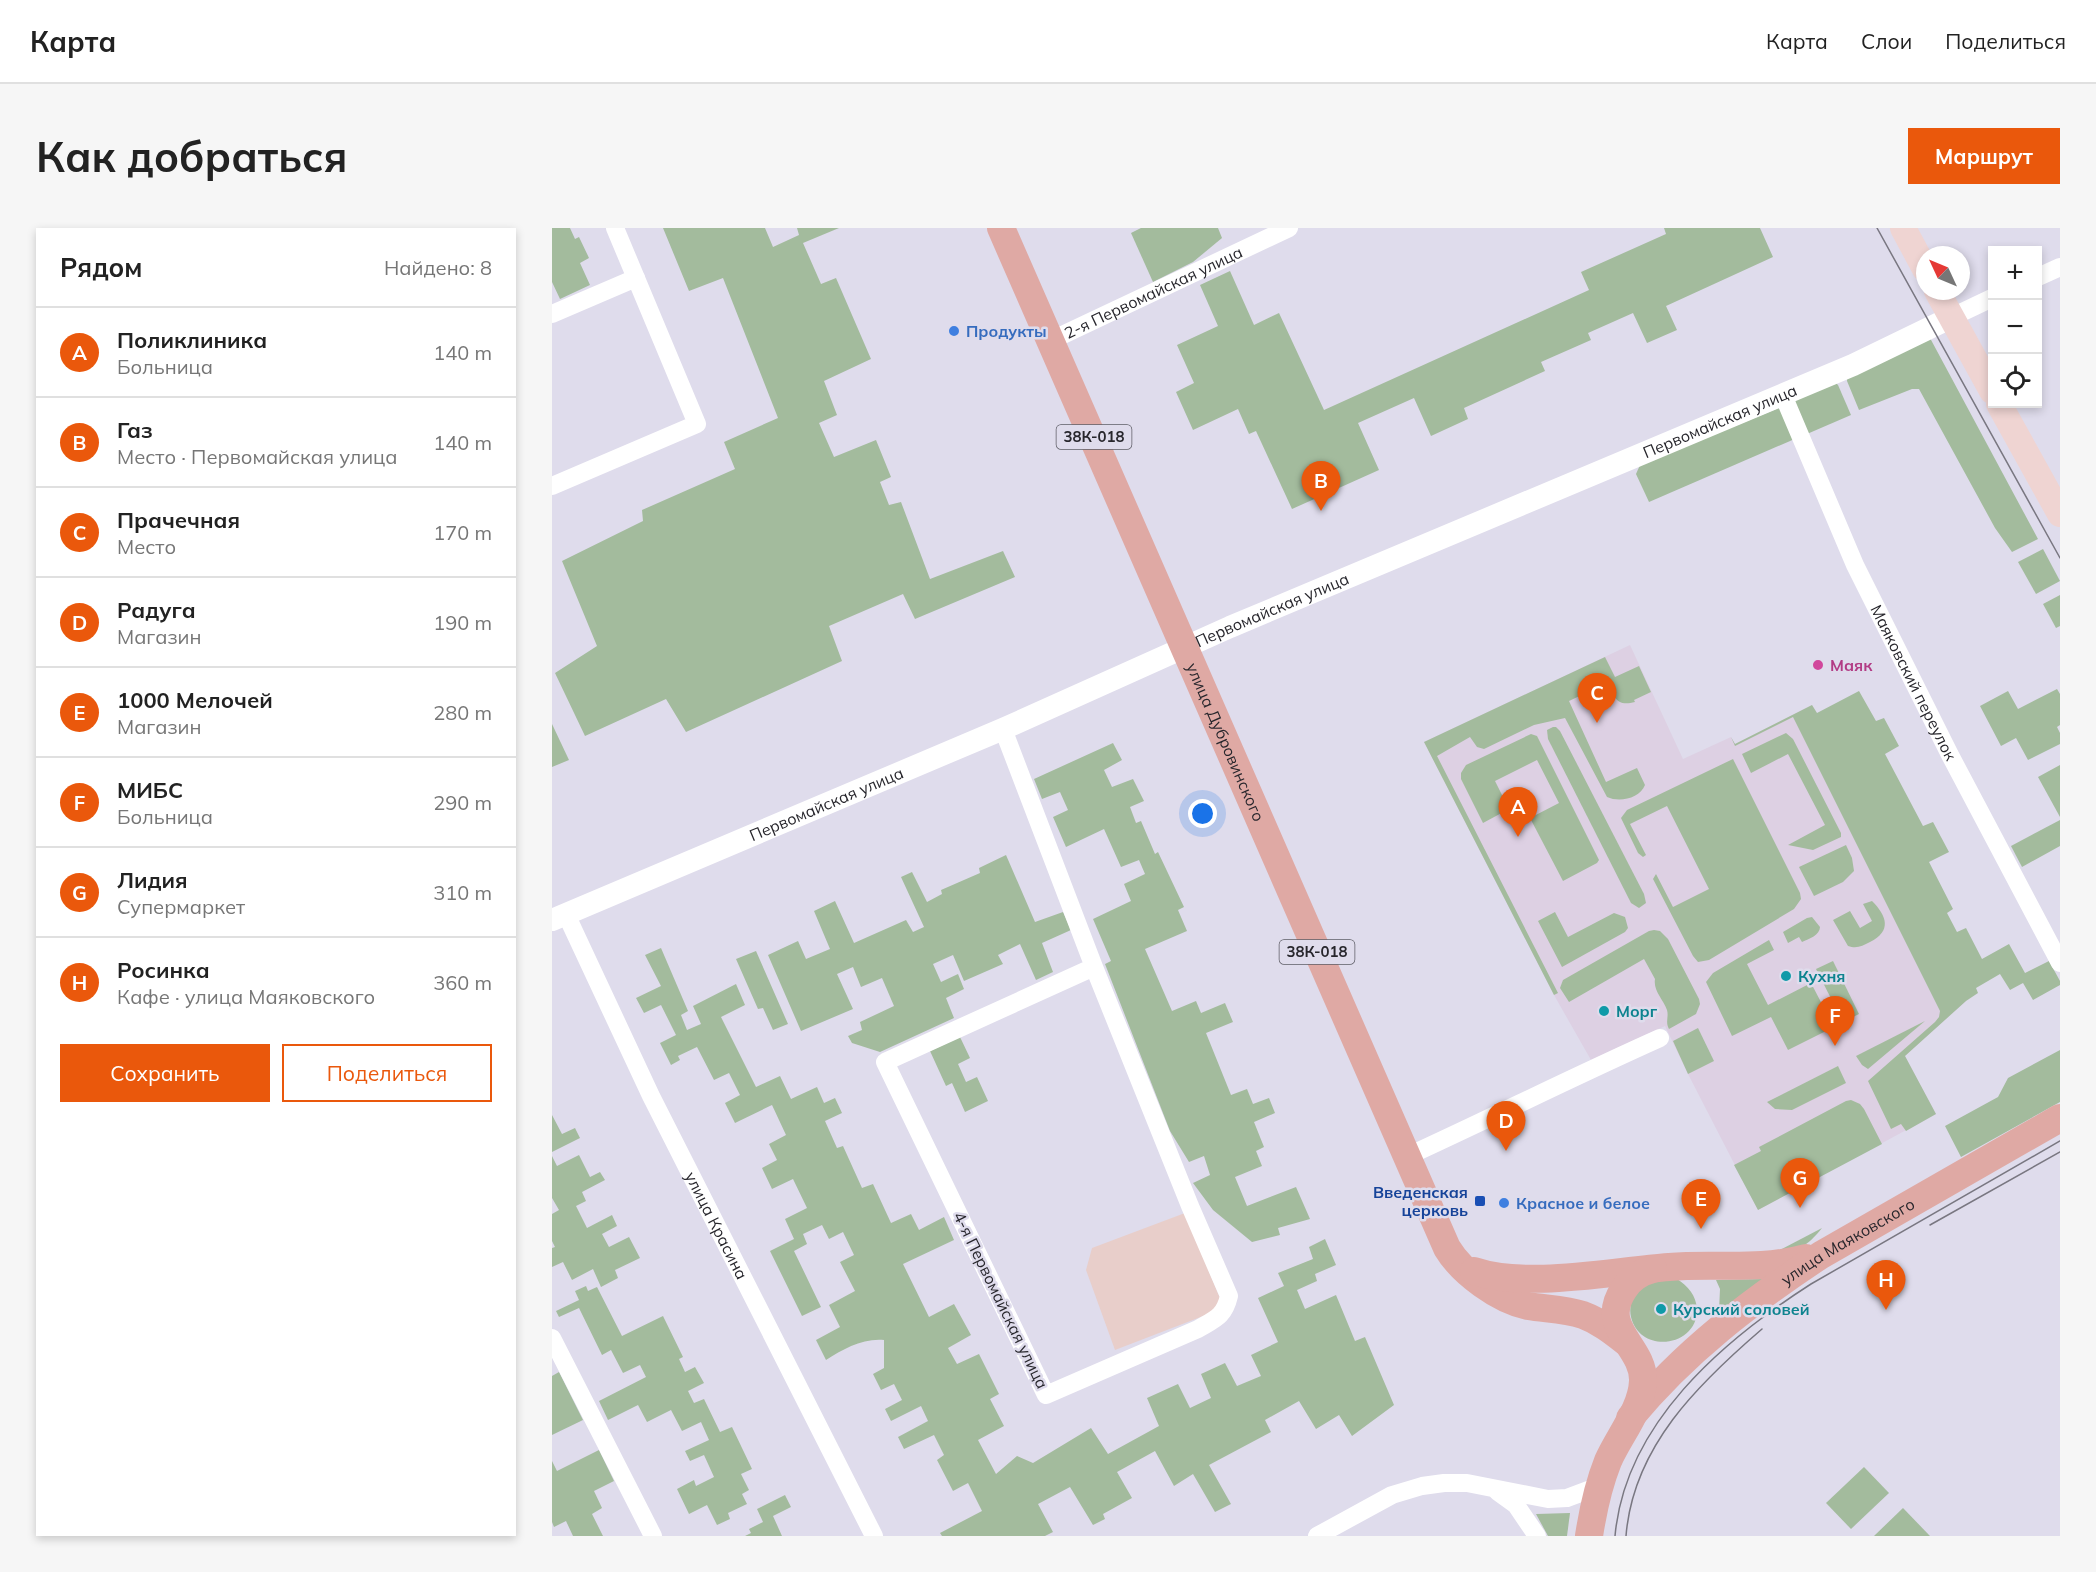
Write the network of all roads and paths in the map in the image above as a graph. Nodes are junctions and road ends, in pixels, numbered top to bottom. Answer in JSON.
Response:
{"nodes":[{"id":1,"x":615,"y":228,"type":"edge"},
{"id":2,"x":1001,"y":228,"type":"edge"},
{"id":3,"x":1289,"y":228,"type":"edge"},
{"id":4,"x":1903,"y":228,"type":"edge"},
{"id":5,"x":1916,"y":252,"type":"edge"},
{"id":6,"x":2060,"y":267,"type":"edge"},
{"id":7,"x":2042,"y":275,"type":"edge"},
{"id":8,"x":636,"y":278,"type":"junction"},
{"id":9,"x":1942,"y":300,"type":"edge"},
{"id":10,"x":1988,"y":300,"type":"edge"},
{"id":11,"x":552,"y":314,"type":"edge"},
{"id":12,"x":1952,"y":317,"type":"junction"},
{"id":13,"x":1052,"y":340,"type":"junction"},
{"id":14,"x":1988,"y":384,"type":"edge"},
{"id":15,"x":1783,"y":395,"type":"junction"},
{"id":16,"x":2001,"y":408,"type":"edge"},
{"id":17,"x":552,"y":486,"type":"edge"},
{"id":18,"x":2060,"y":514,"type":"edge"},
{"id":19,"x":1185,"y":647,"type":"junction"},
{"id":20,"x":1003,"y":729,"type":"junction"},
{"id":21,"x":559,"y":917,"type":"edge"},
{"id":22,"x":2060,"y":963,"type":"edge"},
{"id":23,"x":1094,"y":967,"type":"junction"},
{"id":24,"x":1660,"y":1038,"type":"dead end"},
{"id":25,"x":2060,"y":1118,"type":"edge"},
{"id":26,"x":1406,"y":1157,"type":"junction"},
{"id":27,"x":1821,"y":1255,"type":"junction"},
{"id":28,"x":1452,"y":1257,"type":"junction"},
{"id":29,"x":1655,"y":1268,"type":"junction"},
{"id":30,"x":552,"y":1338,"type":"edge"},
{"id":31,"x":1626,"y":1342,"type":"junction"},
{"id":32,"x":1630,"y":1418,"type":"junction"},
{"id":33,"x":1599,"y":1486,"type":"junction"},
{"id":34,"x":1488,"y":1487,"type":"junction"},
{"id":35,"x":653,"y":1536,"type":"edge"},
{"id":36,"x":874,"y":1536,"type":"edge"},
{"id":37,"x":1317,"y":1536,"type":"edge"},
{"id":38,"x":1537,"y":1536,"type":"edge"},
{"id":39,"x":1589,"y":1536,"type":"edge"}],
"edges":[{"from":1,"to":8,"type":"street"},
{"from":2,"to":13,"type":"main road","name":"улица Дубровинского","number":"38К-018"},
{"from":3,"to":13,"type":"street","name":"2-я Первомайская улица"},
{"from":4,"to":5,"type":"main road"},
{"from":6,"to":7,"type":"street"},
{"from":8,"to":11,"type":"street"},
{"from":8,"to":17,"type":"street"},
{"from":9,"to":12,"type":"main road"},
{"from":10,"to":12,"type":"street","name":"Первомайская улица"},
{"from":12,"to":14,"type":"main road"},
{"from":12,"to":15,"type":"street","name":"Первомайская улица"},
{"from":13,"to":19,"type":"main road","name":"улица Дубровинского","number":"38К-018"},
{"from":15,"to":19,"type":"street","name":"Первомайская улица"},
{"from":15,"to":22,"type":"street","name":"Маяковский переулок"},
{"from":16,"to":18,"type":"main road"},
{"from":19,"to":20,"type":"street","name":"Первомайская улица"},
{"from":19,"to":26,"type":"main road","name":"улица Дубровинского","number":"38К-018"},
{"from":20,"to":21,"type":"street","name":"Первомайская улица"},
{"from":20,"to":23,"type":"street","name":"4-я Первомайская улица"},
{"from":21,"to":36,"type":"street","name":"улица Красина"},
{"from":23,"to":23,"type":"street","name":"4-я Первомайская улица"},
{"from":24,"to":26,"type":"street"},
{"from":25,"to":27,"type":"main road","name":"улица Маяковского"},
{"from":26,"to":28,"type":"main road","name":"улица Дубровинского","number":"38К-018"},
{"from":27,"to":29,"type":"main road"},
{"from":27,"to":32,"type":"main road","name":"улица Маяковского"},
{"from":28,"to":29,"type":"main road"},
{"from":28,"to":31,"type":"main road"},
{"from":29,"to":31,"type":"main road"},
{"from":30,"to":35,"type":"street"},
{"from":31,"to":32,"type":"main road"},
{"from":32,"to":33,"type":"main road"},
{"from":33,"to":34,"type":"street"},
{"from":33,"to":39,"type":"main road"},
{"from":34,"to":37,"type":"street"},
{"from":34,"to":38,"type":"street"}]}
